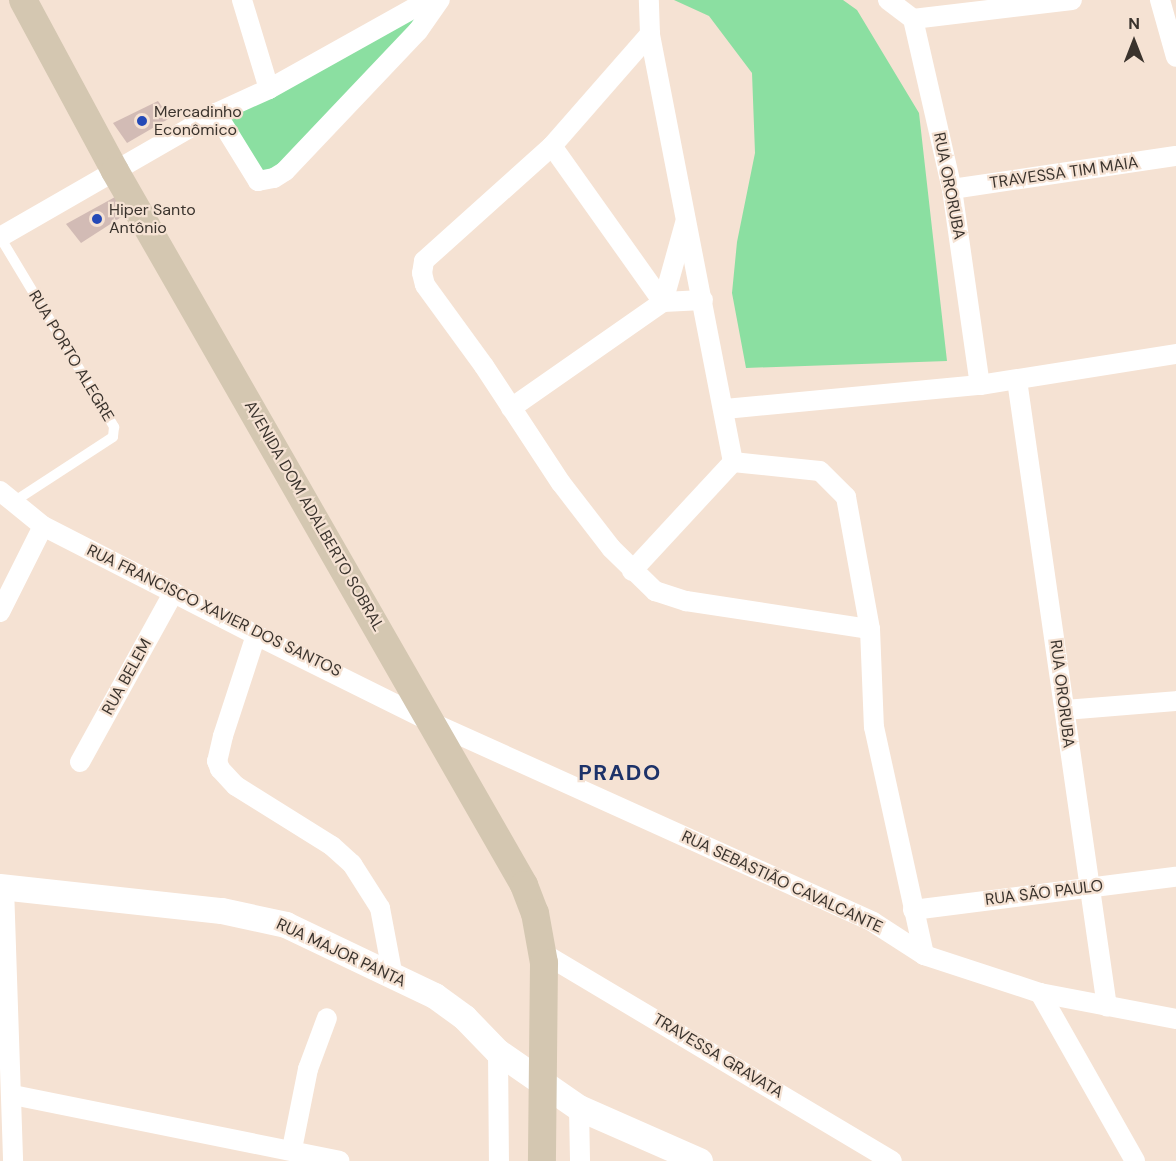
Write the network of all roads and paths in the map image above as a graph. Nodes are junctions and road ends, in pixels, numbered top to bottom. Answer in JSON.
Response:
{"nodes":[{"id":1,"x":23,"y":0,"type":"edge"},
{"id":2,"x":242,"y":0,"type":"edge"},
{"id":3,"x":428,"y":0,"type":"edge"},
{"id":4,"x":440,"y":0,"type":"edge"},
{"id":5,"x":649,"y":0,"type":"edge"},
{"id":6,"x":888,"y":0,"type":"edge"},
{"id":7,"x":1072,"y":0,"type":"edge"},
{"id":8,"x":1160,"y":0,"type":"edge"},
{"id":9,"x":914,"y":19,"type":"junction"},
{"id":10,"x":650,"y":34,"type":"junction"},
{"id":11,"x":1176,"y":57,"type":"edge"},
{"id":12,"x":269,"y":89,"type":"junction"},
{"id":13,"x":216,"y":113,"type":"junction"},
{"id":14,"x":552,"y":146,"type":"junction"},
{"id":15,"x":1176,"y":156,"type":"edge"},
{"id":16,"x":115,"y":171,"type":"junction"},
{"id":17,"x":952,"y":189,"type":"junction"},
{"id":18,"x":687,"y":217,"type":"junction"},
{"id":19,"x":0,"y":237,"type":"edge"},
{"id":20,"x":704,"y":300,"type":"junction"},
{"id":21,"x":663,"y":302,"type":"junction"},
{"id":22,"x":1176,"y":354,"type":"edge"},
{"id":23,"x":1017,"y":380,"type":"junction"},
{"id":24,"x":980,"y":385,"type":"junction"},
{"id":25,"x":511,"y":408,"type":"junction"},
{"id":26,"x":725,"y":409,"type":"junction"},
{"id":27,"x":733,"y":462,"type":"junction"},
{"id":28,"x":8,"y":496,"type":"edge"},
{"id":29,"x":43,"y":526,"type":"junction"},
{"id":30,"x":632,"y":571,"type":"junction"},
{"id":31,"x":174,"y":592,"type":"junction"},
{"id":32,"x":0,"y":612,"type":"edge"},
{"id":33,"x":870,"y":629,"type":"junction"},
{"id":34,"x":256,"y":635,"type":"junction"},
{"id":35,"x":1176,"y":701,"type":"edge"},
{"id":36,"x":1065,"y":710,"type":"junction"},
{"id":37,"x":433,"y":723,"type":"junction"},
{"id":38,"x":80,"y":762,"type":"dead end"},
{"id":39,"x":1176,"y":877,"type":"edge"},
{"id":40,"x":2,"y":887,"type":"edge"},
{"id":41,"x":1088,"y":888,"type":"junction"},
{"id":42,"x":913,"y":910,"type":"junction"},
{"id":43,"x":924,"y":955,"type":"junction"},
{"id":44,"x":544,"y":958,"type":"junction"},
{"id":45,"x":393,"y":977,"type":"junction"},
{"id":46,"x":1041,"y":993,"type":"junction"},
{"id":47,"x":1107,"y":1007,"type":"junction"},
{"id":48,"x":327,"y":1018,"type":"dead end"},
{"id":49,"x":1176,"y":1019,"type":"edge"},
{"id":50,"x":498,"y":1052,"type":"junction"},
{"id":51,"x":544,"y":1081,"type":"junction"},
{"id":52,"x":13,"y":1095,"type":"junction"},
{"id":53,"x":579,"y":1108,"type":"junction"},
{"id":54,"x":291,"y":1149,"type":"junction"},
{"id":55,"x":13,"y":1161,"type":"edge"},
{"id":56,"x":339,"y":1161,"type":"edge"},
{"id":57,"x":499,"y":1161,"type":"edge"},
{"id":58,"x":542,"y":1161,"type":"edge"},
{"id":59,"x":580,"y":1161,"type":"edge"},
{"id":60,"x":700,"y":1161,"type":"edge"},
{"id":61,"x":892,"y":1161,"type":"edge"},
{"id":62,"x":1135,"y":1161,"type":"edge"}],
"edges":[{"from":1,"to":16,"type":"main road","name":"AVENIDA DOM ADALBERTO SOBRAL"},
{"from":2,"to":12,"type":"street"},
{"from":3,"to":12,"type":"street"},
{"from":4,"to":13,"type":"street"},
{"from":5,"to":10,"type":"street"},
{"from":6,"to":9,"type":"street"},
{"from":7,"to":9,"type":"street"},
{"from":8,"to":11,"type":"street"},
{"from":9,"to":17,"type":"street","name":"RUA ORORUBA"},
{"from":10,"to":14,"type":"street"},
{"from":10,"to":18,"type":"street"},
{"from":12,"to":13,"type":"street"},
{"from":13,"to":16,"type":"street"},
{"from":14,"to":21,"type":"street"},
{"from":14,"to":25,"type":"street"},
{"from":15,"to":17,"type":"street","name":"TRAVESSA TIM MAIA"},
{"from":16,"to":19,"type":"street"},
{"from":16,"to":37,"type":"main road","name":"AVENIDA DOM ADALBERTO SOBRAL"},
{"from":17,"to":24,"type":"street","name":"RUA ORORUBA"},
{"from":18,"to":20,"type":"street"},
{"from":18,"to":21,"type":"street"},
{"from":19,"to":28,"type":"lane","name":"RUA PORTO ALEGRE"},
{"from":20,"to":21,"type":"street"},
{"from":20,"to":26,"type":"street"},
{"from":21,"to":25,"type":"street"},
{"from":22,"to":23,"type":"street"},
{"from":23,"to":24,"type":"street"},
{"from":23,"to":36,"type":"street","name":"RUA ORORUBA"},
{"from":24,"to":26,"type":"street"},
{"from":25,"to":30,"type":"street"},
{"from":26,"to":27,"type":"street"},
{"from":27,"to":30,"type":"street"},
{"from":27,"to":33,"type":"street"},
{"from":28,"to":29,"type":"street","name":"RUA FRANCISCO XAVIER DOS SANTOS"},
{"from":29,"to":31,"type":"street","name":"RUA FRANCISCO XAVIER DOS SANTOS"},
{"from":29,"to":32,"type":"street"},
{"from":30,"to":33,"type":"street"},
{"from":31,"to":34,"type":"street","name":"RUA FRANCISCO XAVIER DOS SANTOS"},
{"from":31,"to":38,"type":"street","name":"RUA BELEM"},
{"from":33,"to":42,"type":"street"},
{"from":34,"to":37,"type":"street","name":"RUA FRANCISCO XAVIER DOS SANTOS"},
{"from":34,"to":45,"type":"street"},
{"from":35,"to":36,"type":"street"},
{"from":36,"to":41,"type":"street","name":"RUA ORORUBA"},
{"from":37,"to":43,"type":"street","name":"RUA SEBASTIÃO CAVALCANTE"},
{"from":37,"to":44,"type":"main road","name":"AVENIDA DOM ADALBERTO SOBRAL"},
{"from":39,"to":41,"type":"street","name":"RUA SÃO PAULO"},
{"from":40,"to":45,"type":"street","name":"RUA MAJOR PANTA"},
{"from":40,"to":52,"type":"street"},
{"from":41,"to":42,"type":"street","name":"RUA SÃO PAULO"},
{"from":41,"to":47,"type":"street","name":"RUA ORORUBA"},
{"from":42,"to":43,"type":"street"},
{"from":43,"to":46,"type":"street","name":"RUA SEBASTIÃO CAVALCANTE"},
{"from":44,"to":51,"type":"main road","name":"AVENIDA DOM ADALBERTO SOBRAL"},
{"from":44,"to":61,"type":"street","name":"TRAVESSA GRAVATA"},
{"from":45,"to":50,"type":"street","name":"RUA MAJOR PANTA"},
{"from":46,"to":47,"type":"street","name":"RUA SEBASTIÃO CAVALCANTE"},
{"from":46,"to":62,"type":"street"},
{"from":47,"to":49,"type":"street","name":"RUA SEBASTIÃO CAVALCANTE"},
{"from":48,"to":54,"type":"street"},
{"from":50,"to":51,"type":"street","name":"RUA MAJOR PANTA"},
{"from":50,"to":57,"type":"street"},
{"from":51,"to":53,"type":"street","name":"RUA MAJOR PANTA"},
{"from":51,"to":58,"type":"main road","name":"AVENIDA DOM ADALBERTO SOBRAL"},
{"from":52,"to":54,"type":"street"},
{"from":52,"to":55,"type":"street"},
{"from":53,"to":59,"type":"street"},
{"from":53,"to":60,"type":"street","name":"RUA MAJOR PANTA"},
{"from":54,"to":56,"type":"street"}]}
